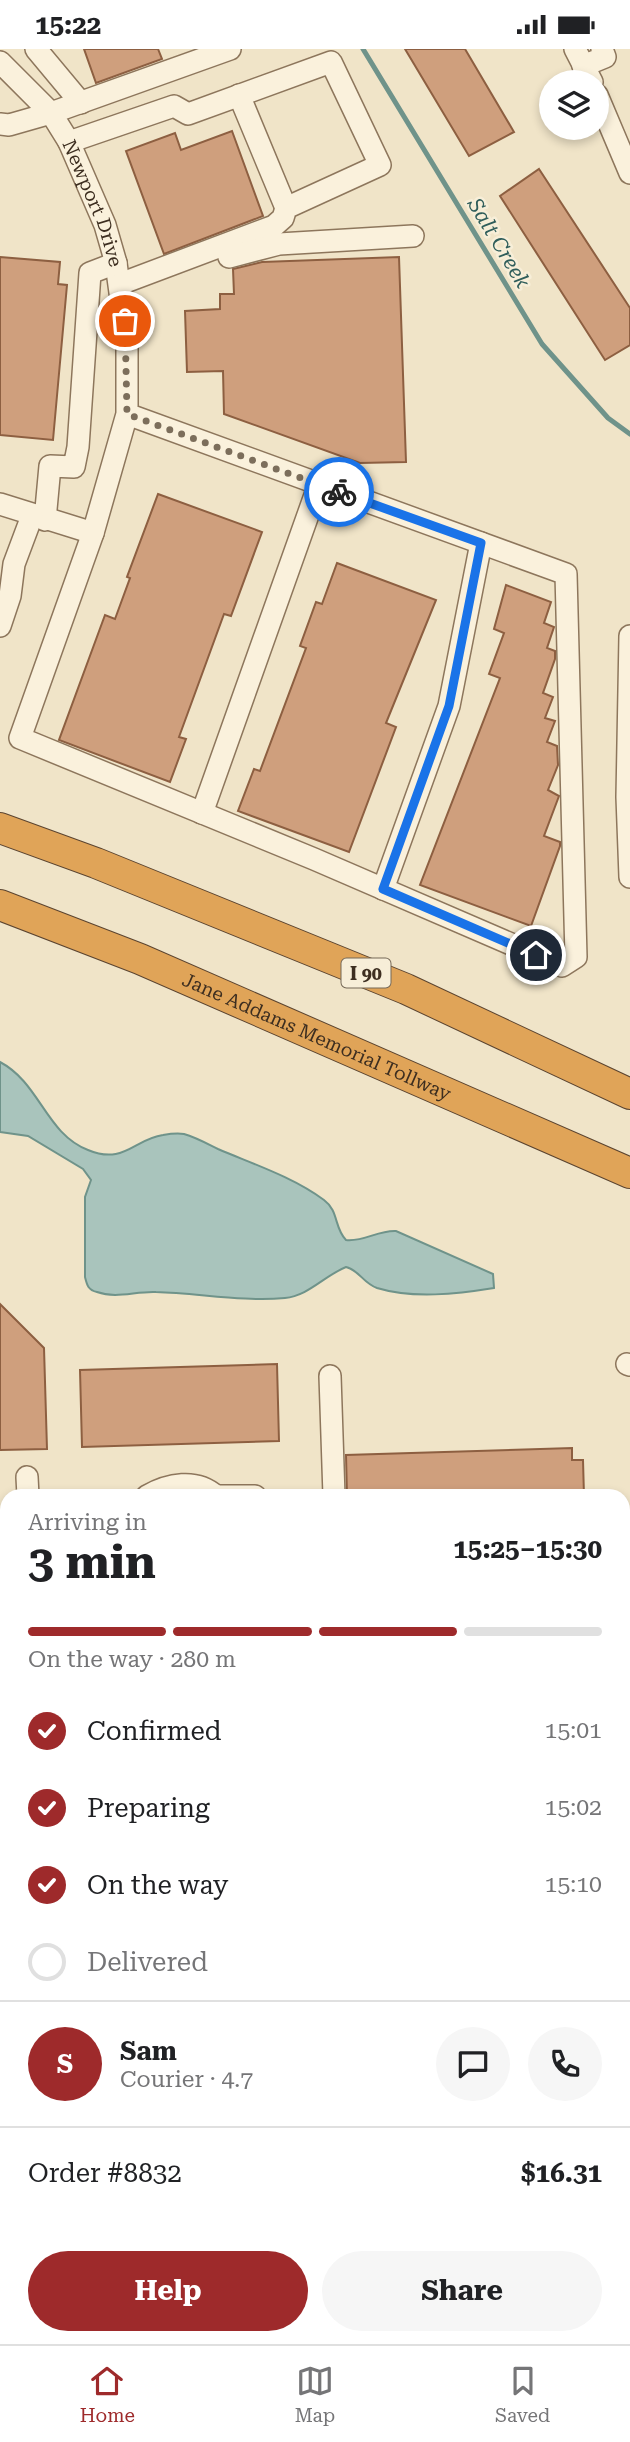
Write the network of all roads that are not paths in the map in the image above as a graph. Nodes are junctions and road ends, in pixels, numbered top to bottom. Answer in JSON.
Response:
{"nodes":[{"id":1,"x":36,"y":49,"type":"edge"},
{"id":2,"x":230,"y":49,"type":"edge"},
{"id":3,"x":602,"y":49,"type":"edge"},
{"id":4,"x":0,"y":62,"type":"edge"},
{"id":5,"x":583,"y":66,"type":"edge"},
{"id":6,"x":239,"y":95,"type":"junction"},
{"id":7,"x":81,"y":103,"type":"junction"},
{"id":8,"x":51,"y":113,"type":"junction"},
{"id":9,"x":609,"y":123,"type":"edge"},
{"id":10,"x":0,"y":124,"type":"edge"},
{"id":11,"x":69,"y":142,"type":"junction"},
{"id":12,"x":630,"y":173,"type":"edge"},
{"id":13,"x":286,"y":208,"type":"junction"},
{"id":14,"x":413,"y":236,"type":"dead end"},
{"id":15,"x":120,"y":282,"type":"junction"},
{"id":16,"x":127,"y":414,"type":"junction"},
{"id":17,"x":319,"y":484,"type":"junction"},
{"id":18,"x":0,"y":504,"type":"edge"},
{"id":19,"x":38,"y":518,"type":"junction"},
{"id":20,"x":93,"y":533,"type":"junction"},
{"id":21,"x":481,"y":543,"type":"junction"},
{"id":22,"x":7,"y":561,"type":"edge"},
{"id":23,"x":2,"y":613,"type":"edge"},
{"id":24,"x":630,"y":636,"type":"edge"},
{"id":25,"x":202,"y":813,"type":"junction"},
{"id":26,"x":0,"y":828,"type":"edge"},
{"id":27,"x":630,"y":877,"type":"edge"},
{"id":28,"x":383,"y":889,"type":"junction"},
{"id":29,"x":0,"y":905,"type":"edge"},
{"id":30,"x":630,"y":1094,"type":"edge"},
{"id":31,"x":630,"y":1173,"type":"edge"},
{"id":32,"x":330,"y":1375,"type":"dead end"},
{"id":33,"x":160,"y":1489,"type":"edge"},
{"id":34,"x":203,"y":1489,"type":"edge"},
{"id":35,"x":334,"y":1489,"type":"edge"}],
"edges":[{"from":1,"to":7,"type":"street"},
{"from":2,"to":7,"type":"street"},
{"from":3,"to":5,"type":"street"},
{"from":4,"to":8,"type":"street","name":"Newport Drive"},
{"from":6,"to":11,"type":"street"},
{"from":6,"to":13,"type":"street"},
{"from":6,"to":13,"type":"street"},
{"from":7,"to":8,"type":"street"},
{"from":8,"to":10,"type":"street"},
{"from":8,"to":11,"type":"street","name":"Newport Drive"},
{"from":9,"to":12,"type":"street"},
{"from":11,"to":15,"type":"street","name":"Newport Drive"},
{"from":13,"to":15,"type":"street"},
{"from":14,"to":15,"type":"street"},
{"from":15,"to":16,"type":"street","name":"Newport Drive"},
{"from":15,"to":19,"type":"street"},
{"from":16,"to":17,"type":"street"},
{"from":16,"to":20,"type":"street","name":"Newport Drive"},
{"from":17,"to":21,"type":"street"},
{"from":17,"to":25,"type":"street"},
{"from":18,"to":19,"type":"street"},
{"from":19,"to":20,"type":"street"},
{"from":19,"to":22,"type":"street"},
{"from":20,"to":25,"type":"street","name":"Newport Drive"},
{"from":21,"to":28,"type":"street"},
{"from":21,"to":28,"type":"street"},
{"from":22,"to":23,"type":"street"},
{"from":24,"to":27,"type":"street"},
{"from":25,"to":28,"type":"street"},
{"from":26,"to":30,"type":"highway","number":"I 90"},
{"from":29,"to":31,"type":"highway","name":"Jane Addams Memorial Tollway"},
{"from":32,"to":35,"type":"street"},
{"from":33,"to":34,"type":"street"}]}
